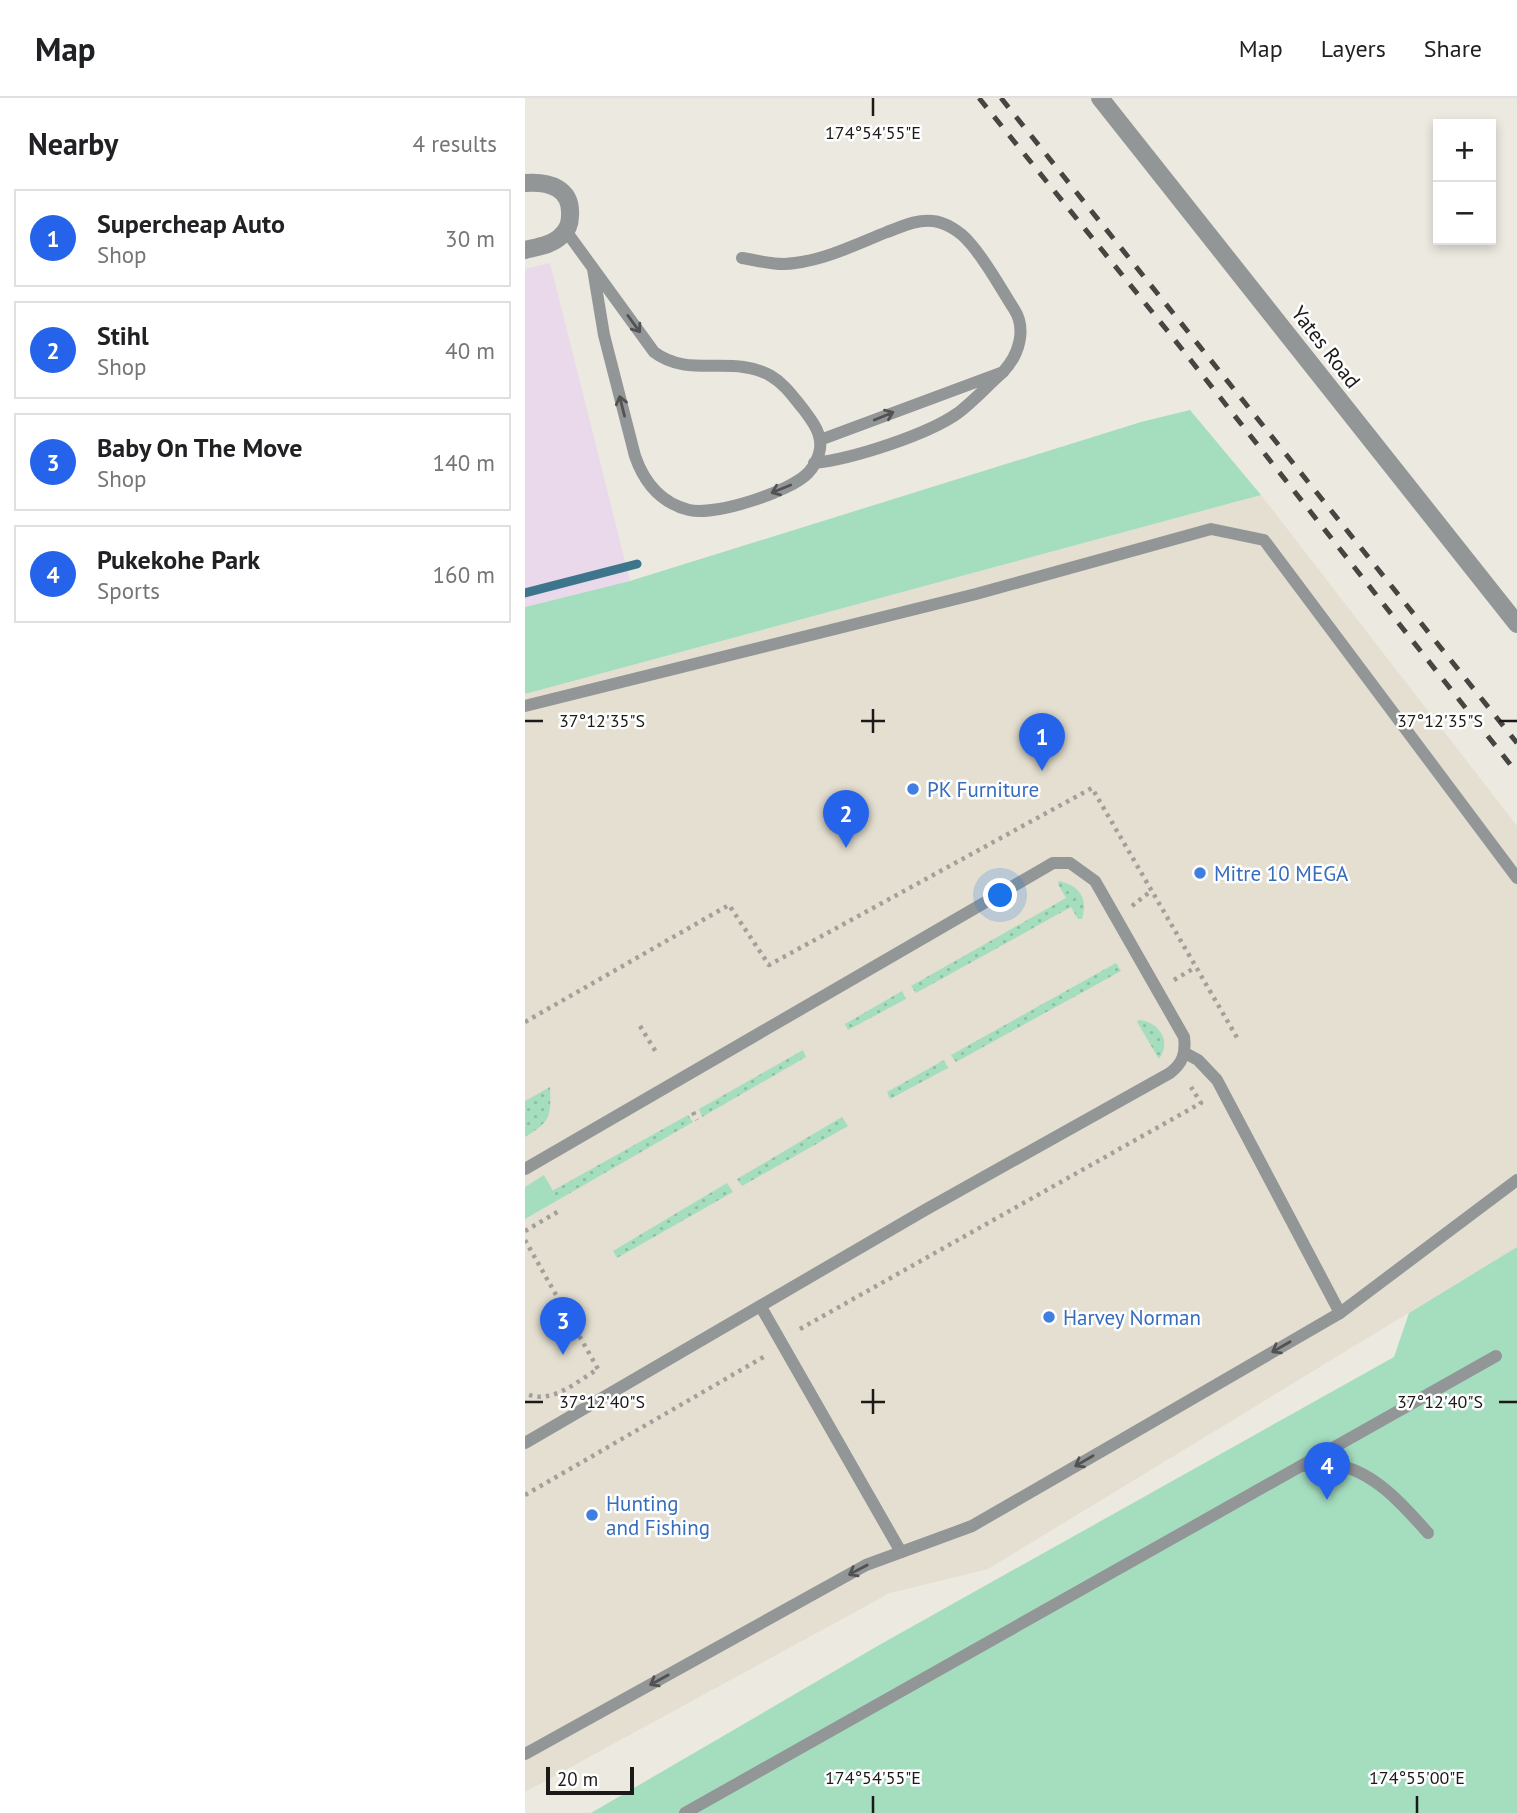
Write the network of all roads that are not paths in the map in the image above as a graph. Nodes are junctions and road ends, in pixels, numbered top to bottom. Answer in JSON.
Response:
{"nodes":[{"id":1,"x":1100,"y":98,"type":"edge"},
{"id":2,"x":525,"y":183,"type":"edge"},
{"id":3,"x":566,"y":231,"type":"junction"},
{"id":4,"x":525,"y":250,"type":"edge"},
{"id":5,"x":742,"y":258,"type":"dead end"},
{"id":6,"x":593,"y":269,"type":"junction"},
{"id":7,"x":1003,"y":372,"type":"junction"},
{"id":8,"x":820,"y":440,"type":"junction"},
{"id":9,"x":814,"y":463,"type":"junction"},
{"id":10,"x":1517,"y":624,"type":"edge"},
{"id":11,"x":525,"y":706,"type":"edge"},
{"id":12,"x":1517,"y":878,"type":"edge"},
{"id":13,"x":1185,"y":1053,"type":"junction"},
{"id":14,"x":525,"y":1169,"type":"edge"},
{"id":15,"x":1517,"y":1180,"type":"edge"},
{"id":16,"x":761,"y":1307,"type":"junction"},
{"id":17,"x":1340,"y":1313,"type":"junction"},
{"id":18,"x":1496,"y":1356,"type":"dead end"},
{"id":19,"x":525,"y":1443,"type":"edge"},
{"id":20,"x":1300,"y":1466,"type":"junction"},
{"id":21,"x":1428,"y":1533,"type":"dead end"},
{"id":22,"x":901,"y":1552,"type":"junction"},
{"id":23,"x":525,"y":1754,"type":"edge"},
{"id":24,"x":685,"y":1813,"type":"edge"}],
"edges":[{"from":1,"to":10,"type":"street","name":"Yates Road"},
{"from":2,"to":3,"type":"street"},
{"from":3,"to":4,"type":"street"},
{"from":3,"to":6,"type":"lane"},
{"from":5,"to":7,"type":"lane"},
{"from":6,"to":8,"type":"lane","one_way":true},
{"from":9,"to":6,"type":"lane","one_way":true},
{"from":8,"to":7,"type":"lane","one_way":true},
{"from":7,"to":9,"type":"lane"},
{"from":8,"to":9,"type":"lane"},
{"from":11,"to":12,"type":"lane"},
{"from":13,"to":14,"type":"lane"},
{"from":13,"to":16,"type":"lane"},
{"from":13,"to":17,"type":"lane"},
{"from":15,"to":17,"type":"lane"},
{"from":16,"to":19,"type":"lane"},
{"from":16,"to":22,"type":"lane"},
{"from":17,"to":22,"type":"lane","one_way":true},
{"from":18,"to":20,"type":"lane"},
{"from":20,"to":21,"type":"lane"},
{"from":20,"to":24,"type":"lane"},
{"from":22,"to":23,"type":"lane","one_way":true}]}
